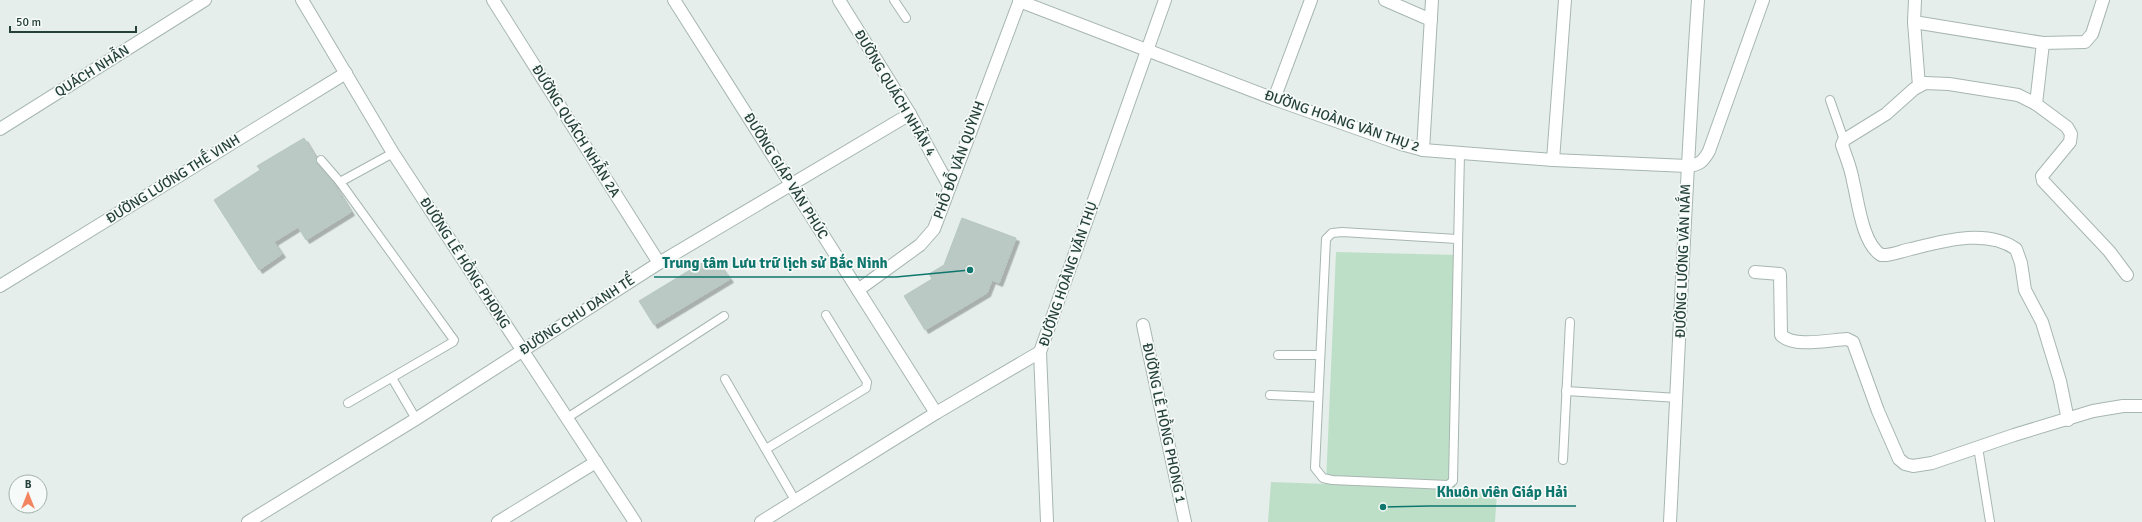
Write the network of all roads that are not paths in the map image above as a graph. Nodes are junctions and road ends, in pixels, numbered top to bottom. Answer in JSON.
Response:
{"nodes":[{"id":1,"x":205,"y":0,"type":"edge"},
{"id":2,"x":302,"y":0,"type":"edge"},
{"id":3,"x":493,"y":0,"type":"edge"},
{"id":4,"x":674,"y":0,"type":"edge"},
{"id":5,"x":839,"y":0,"type":"edge"},
{"id":6,"x":894,"y":0,"type":"edge"},
{"id":7,"x":1019,"y":0,"type":"edge"},
{"id":8,"x":1165,"y":0,"type":"edge"},
{"id":9,"x":1311,"y":0,"type":"edge"},
{"id":10,"x":1385,"y":0,"type":"edge"},
{"id":11,"x":1432,"y":0,"type":"edge"},
{"id":12,"x":1564,"y":0,"type":"edge"},
{"id":13,"x":1698,"y":0,"type":"edge"},
{"id":14,"x":1763,"y":0,"type":"edge"},
{"id":15,"x":1915,"y":0,"type":"edge"},
{"id":16,"x":2103,"y":0,"type":"edge"},
{"id":17,"x":906,"y":18,"type":"dead end"},
{"id":18,"x":1431,"y":20,"type":"junction"},
{"id":19,"x":1914,"y":22,"type":"junction"},
{"id":20,"x":2043,"y":43,"type":"junction"},
{"id":21,"x":1149,"y":49,"type":"junction"},
{"id":22,"x":346,"y":73,"type":"junction"},
{"id":23,"x":1919,"y":86,"type":"junction"},
{"id":24,"x":1274,"y":99,"type":"junction"},
{"id":25,"x":1830,"y":100,"type":"dead end"},
{"id":26,"x":2036,"y":104,"type":"junction"},
{"id":27,"x":910,"y":114,"type":"junction"},
{"id":28,"x":0,"y":129,"type":"edge"},
{"id":29,"x":1844,"y":140,"type":"junction"},
{"id":30,"x":1423,"y":150,"type":"junction"},
{"id":31,"x":393,"y":153,"type":"junction"},
{"id":32,"x":1460,"y":153,"type":"junction"},
{"id":33,"x":321,"y":160,"type":"dead end"},
{"id":34,"x":1553,"y":160,"type":"junction"},
{"id":35,"x":1686,"y":166,"type":"junction"},
{"id":36,"x":340,"y":182,"type":"junction"},
{"id":37,"x":791,"y":186,"type":"junction"},
{"id":38,"x":949,"y":186,"type":"junction"},
{"id":39,"x":1457,"y":239,"type":"junction"},
{"id":40,"x":659,"y":263,"type":"junction"},
{"id":41,"x":1755,"y":272,"type":"dead end"},
{"id":42,"x":2127,"y":275,"type":"dead end"},
{"id":43,"x":0,"y":286,"type":"edge"},
{"id":44,"x":858,"y":290,"type":"junction"},
{"id":45,"x":826,"y":315,"type":"dead end"},
{"id":46,"x":724,"y":316,"type":"dead end"},
{"id":47,"x":1570,"y":322,"type":"dead end"},
{"id":48,"x":1143,"y":325,"type":"dead end"},
{"id":49,"x":523,"y":351,"type":"junction"},
{"id":50,"x":1040,"y":352,"type":"junction"},
{"id":51,"x":1278,"y":355,"type":"dead end"},
{"id":52,"x":1320,"y":355,"type":"junction"},
{"id":53,"x":392,"y":378,"type":"junction"},
{"id":54,"x":725,"y":379,"type":"dead end"},
{"id":55,"x":1566,"y":391,"type":"junction"},
{"id":56,"x":1270,"y":395,"type":"dead end"},
{"id":57,"x":1318,"y":397,"type":"junction"},
{"id":58,"x":1678,"y":398,"type":"junction"},
{"id":59,"x":348,"y":403,"type":"dead end"},
{"id":60,"x":2142,"y":406,"type":"edge"},
{"id":61,"x":936,"y":413,"type":"junction"},
{"id":62,"x":567,"y":418,"type":"junction"},
{"id":63,"x":416,"y":419,"type":"junction"},
{"id":64,"x":2068,"y":420,"type":"junction"},
{"id":65,"x":1978,"y":447,"type":"junction"},
{"id":66,"x":766,"y":449,"type":"junction"},
{"id":67,"x":1562,"y":460,"type":"dead end"},
{"id":68,"x":596,"y":462,"type":"junction"},
{"id":69,"x":795,"y":500,"type":"junction"},
{"id":70,"x":248,"y":522,"type":"edge"},
{"id":71,"x":498,"y":522,"type":"edge"},
{"id":72,"x":636,"y":522,"type":"edge"},
{"id":73,"x":760,"y":522,"type":"edge"},
{"id":74,"x":1048,"y":522,"type":"edge"},
{"id":75,"x":1185,"y":522,"type":"edge"},
{"id":76,"x":1670,"y":522,"type":"edge"},
{"id":77,"x":1990,"y":522,"type":"edge"}],
"edges":[{"from":1,"to":28,"type":"street","name":"QUÁCH NHẪN"},
{"from":2,"to":22,"type":"street","name":"ĐƯỜNG LÊ HỒNG PHONG"},
{"from":3,"to":40,"type":"street","name":"ĐƯỜNG QUÁCH NHẪN 2A"},
{"from":4,"to":37,"type":"street","name":"ĐƯỜNG GIÁP VĂN PHÚC"},
{"from":5,"to":27,"type":"street","name":"ĐƯỜNG QUÁCH NHẪN 4"},
{"from":6,"to":17,"type":"lane"},
{"from":7,"to":21,"type":"street","name":"ĐƯỜNG HOÀNG VĂN THỤ 2"},
{"from":7,"to":38,"type":"street","name":"PHỐ ĐỖ VĂN QUỲNH"},
{"from":8,"to":21,"type":"street","name":"ĐƯỜNG HOÀNG VĂN THỤ"},
{"from":9,"to":24,"type":"street"},
{"from":10,"to":18,"type":"street"},
{"from":11,"to":18,"type":"street"},
{"from":12,"to":34,"type":"street"},
{"from":13,"to":35,"type":"street","name":"ĐƯỜNG LƯƠNG VĂN NẮM"},
{"from":14,"to":35,"type":"street"},
{"from":15,"to":19,"type":"street"},
{"from":16,"to":20,"type":"street"},
{"from":18,"to":30,"type":"street"},
{"from":19,"to":20,"type":"street"},
{"from":19,"to":23,"type":"street"},
{"from":20,"to":26,"type":"street"},
{"from":21,"to":24,"type":"street","name":"ĐƯỜNG HOÀNG VĂN THỤ 2"},
{"from":21,"to":50,"type":"street","name":"ĐƯỜNG HOÀNG VĂN THỤ"},
{"from":22,"to":31,"type":"street","name":"ĐƯỜNG LÊ HỒNG PHONG"},
{"from":22,"to":43,"type":"street","name":"ĐƯỜNG LƯƠNG THẾ VINH"},
{"from":23,"to":26,"type":"street"},
{"from":23,"to":29,"type":"street"},
{"from":24,"to":30,"type":"street","name":"ĐƯỜNG HOÀNG VĂN THỤ 2"},
{"from":25,"to":29,"type":"lane"},
{"from":26,"to":42,"type":"street"},
{"from":27,"to":37,"type":"street","name":"ĐƯỜNG CHU DANH TỂ"},
{"from":27,"to":38,"type":"street","name":"ĐƯỜNG QUÁCH NHẪN 4"},
{"from":29,"to":64,"type":"street"},
{"from":30,"to":32,"type":"street","name":"ĐƯỜNG HOÀNG VĂN THỤ 2"},
{"from":31,"to":36,"type":"lane"},
{"from":31,"to":49,"type":"street","name":"ĐƯỜNG LÊ HỒNG PHONG"},
{"from":32,"to":34,"type":"street","name":"ĐƯỜNG HOÀNG VĂN THỤ 2"},
{"from":32,"to":39,"type":"lane"},
{"from":33,"to":36,"type":"lane"},
{"from":34,"to":35,"type":"street","name":"ĐƯỜNG HOÀNG VĂN THỤ 2"},
{"from":35,"to":58,"type":"street","name":"ĐƯỜNG LƯƠNG VĂN NẮM"},
{"from":36,"to":53,"type":"lane"},
{"from":37,"to":40,"type":"street","name":"ĐƯỜNG CHU DANH TỂ"},
{"from":37,"to":44,"type":"street","name":"ĐƯỜNG GIÁP VĂN PHÚC"},
{"from":38,"to":44,"type":"street","name":"PHỐ ĐỖ VĂN QUỲNH"},
{"from":39,"to":52,"type":"lane"},
{"from":39,"to":57,"type":"lane"},
{"from":40,"to":49,"type":"street","name":"ĐƯỜNG CHU DANH TỂ"},
{"from":41,"to":65,"type":"street"},
{"from":44,"to":61,"type":"street","name":"ĐƯỜNG GIÁP VĂN PHÚC"},
{"from":45,"to":66,"type":"lane"},
{"from":46,"to":62,"type":"lane"},
{"from":47,"to":55,"type":"lane"},
{"from":48,"to":75,"type":"street","name":"ĐƯỜNG LÊ HỒNG PHONG 1"},
{"from":49,"to":62,"type":"street","name":"ĐƯỜNG LÊ HỒNG PHONG"},
{"from":49,"to":63,"type":"street","name":"ĐƯỜNG CHU DANH TỂ"},
{"from":50,"to":61,"type":"street","name":"ĐƯỜNG HOÀNG VĂN THỤ"},
{"from":50,"to":74,"type":"street"},
{"from":51,"to":52,"type":"lane"},
{"from":52,"to":57,"type":"lane"},
{"from":53,"to":59,"type":"lane"},
{"from":53,"to":63,"type":"lane"},
{"from":54,"to":66,"type":"lane"},
{"from":55,"to":58,"type":"lane"},
{"from":55,"to":67,"type":"lane"},
{"from":56,"to":57,"type":"lane"},
{"from":58,"to":76,"type":"street","name":"ĐƯỜNG LƯƠNG VĂN NẮM"},
{"from":60,"to":64,"type":"street"},
{"from":61,"to":69,"type":"street","name":"ĐƯỜNG HOÀNG VĂN THỤ"},
{"from":62,"to":68,"type":"street","name":"ĐƯỜNG LÊ HỒNG PHONG"},
{"from":63,"to":70,"type":"street","name":"ĐƯỜNG CHU DANH TỂ"},
{"from":64,"to":65,"type":"street"},
{"from":65,"to":77,"type":"lane"},
{"from":66,"to":69,"type":"lane"},
{"from":68,"to":71,"type":"street"},
{"from":68,"to":72,"type":"street","name":"ĐƯỜNG LÊ HỒNG PHONG"},
{"from":69,"to":73,"type":"street","name":"ĐƯỜNG HOÀNG VĂN THỤ"}]}
